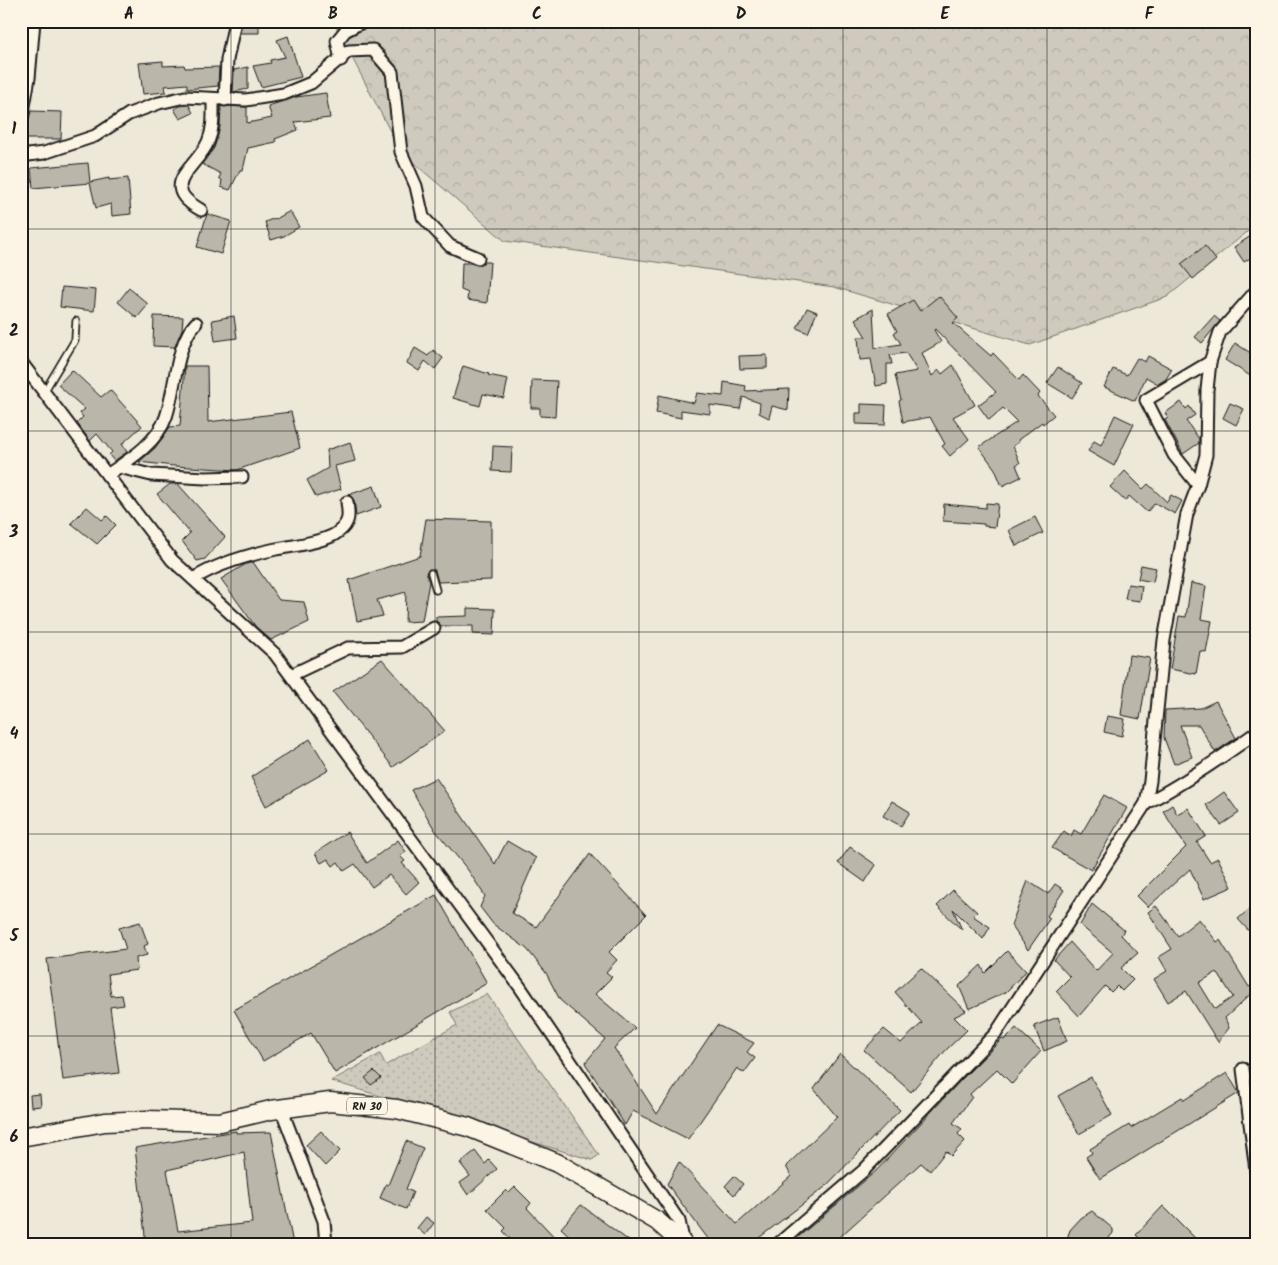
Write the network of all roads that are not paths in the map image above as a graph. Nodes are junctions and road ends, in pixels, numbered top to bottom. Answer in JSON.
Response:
{"nodes":[{"id":1,"x":34,"y":21,"type":"edge"},
{"id":2,"x":235,"y":21,"type":"edge"},
{"id":3,"x":364,"y":21,"type":"edge"},
{"id":4,"x":341,"y":60,"type":"junction"},
{"id":5,"x":219,"y":100,"type":"junction"},
{"id":6,"x":21,"y":123,"type":"edge"},
{"id":7,"x":21,"y":156,"type":"edge"},
{"id":8,"x":201,"y":210,"type":"dead end"},
{"id":9,"x":478,"y":258,"type":"dead end"},
{"id":10,"x":1257,"y":290,"type":"edge"},
{"id":11,"x":76,"y":320,"type":"dead end"},
{"id":12,"x":196,"y":323,"type":"dead end"},
{"id":13,"x":21,"y":362,"type":"edge"},
{"id":14,"x":1210,"y":362,"type":"junction"},
{"id":15,"x":44,"y":392,"type":"junction"},
{"id":16,"x":119,"y":467,"type":"junction"},
{"id":17,"x":107,"y":475,"type":"junction"},
{"id":18,"x":242,"y":477,"type":"dead end"},
{"id":19,"x":1198,"y":485,"type":"junction"},
{"id":20,"x":347,"y":502,"type":"dead end"},
{"id":21,"x":431,"y":573,"type":"dead end"},
{"id":22,"x":193,"y":579,"type":"junction"},
{"id":23,"x":436,"y":590,"type":"dead end"},
{"id":24,"x":434,"y":628,"type":"dead end"},
{"id":25,"x":291,"y":675,"type":"junction"},
{"id":26,"x":1257,"y":732,"type":"edge"},
{"id":27,"x":1146,"y":804,"type":"junction"},
{"id":28,"x":1243,"y":1069,"type":"dead end"},
{"id":29,"x":281,"y":1108,"type":"junction"},
{"id":30,"x":21,"y":1137,"type":"edge"},
{"id":31,"x":1257,"y":1178,"type":"edge"},
{"id":32,"x":1257,"y":1241,"type":"edge"},
{"id":33,"x":326,"y":1244,"type":"edge"},
{"id":34,"x":684,"y":1244,"type":"edge"},
{"id":35,"x":778,"y":1244,"type":"edge"},
{"id":36,"x":1253,"y":1244,"type":"edge"}],
"edges":[{"from":1,"to":6,"type":"street"},
{"from":2,"to":5,"type":"street"},
{"from":3,"to":4,"type":"street"},
{"from":4,"to":5,"type":"street"},
{"from":4,"to":9,"type":"street"},
{"from":5,"to":7,"type":"street"},
{"from":5,"to":8,"type":"street"},
{"from":10,"to":14,"type":"street"},
{"from":11,"to":15,"type":"lane"},
{"from":12,"to":16,"type":"street"},
{"from":13,"to":15,"type":"street"},
{"from":14,"to":19,"type":"street"},
{"from":14,"to":19,"type":"street"},
{"from":15,"to":17,"type":"street"},
{"from":16,"to":17,"type":"street"},
{"from":16,"to":18,"type":"street"},
{"from":17,"to":22,"type":"street"},
{"from":19,"to":27,"type":"street"},
{"from":20,"to":22,"type":"street"},
{"from":21,"to":23,"type":"lane"},
{"from":22,"to":25,"type":"street"},
{"from":24,"to":25,"type":"street"},
{"from":25,"to":34,"type":"street"},
{"from":26,"to":27,"type":"street"},
{"from":27,"to":35,"type":"street"},
{"from":28,"to":31,"type":"street"},
{"from":29,"to":30,"type":"main road","number":"RN 30"},
{"from":29,"to":33,"type":"street"},
{"from":29,"to":34,"type":"main road","number":"RN 30"},
{"from":32,"to":36,"type":"street"}]}
